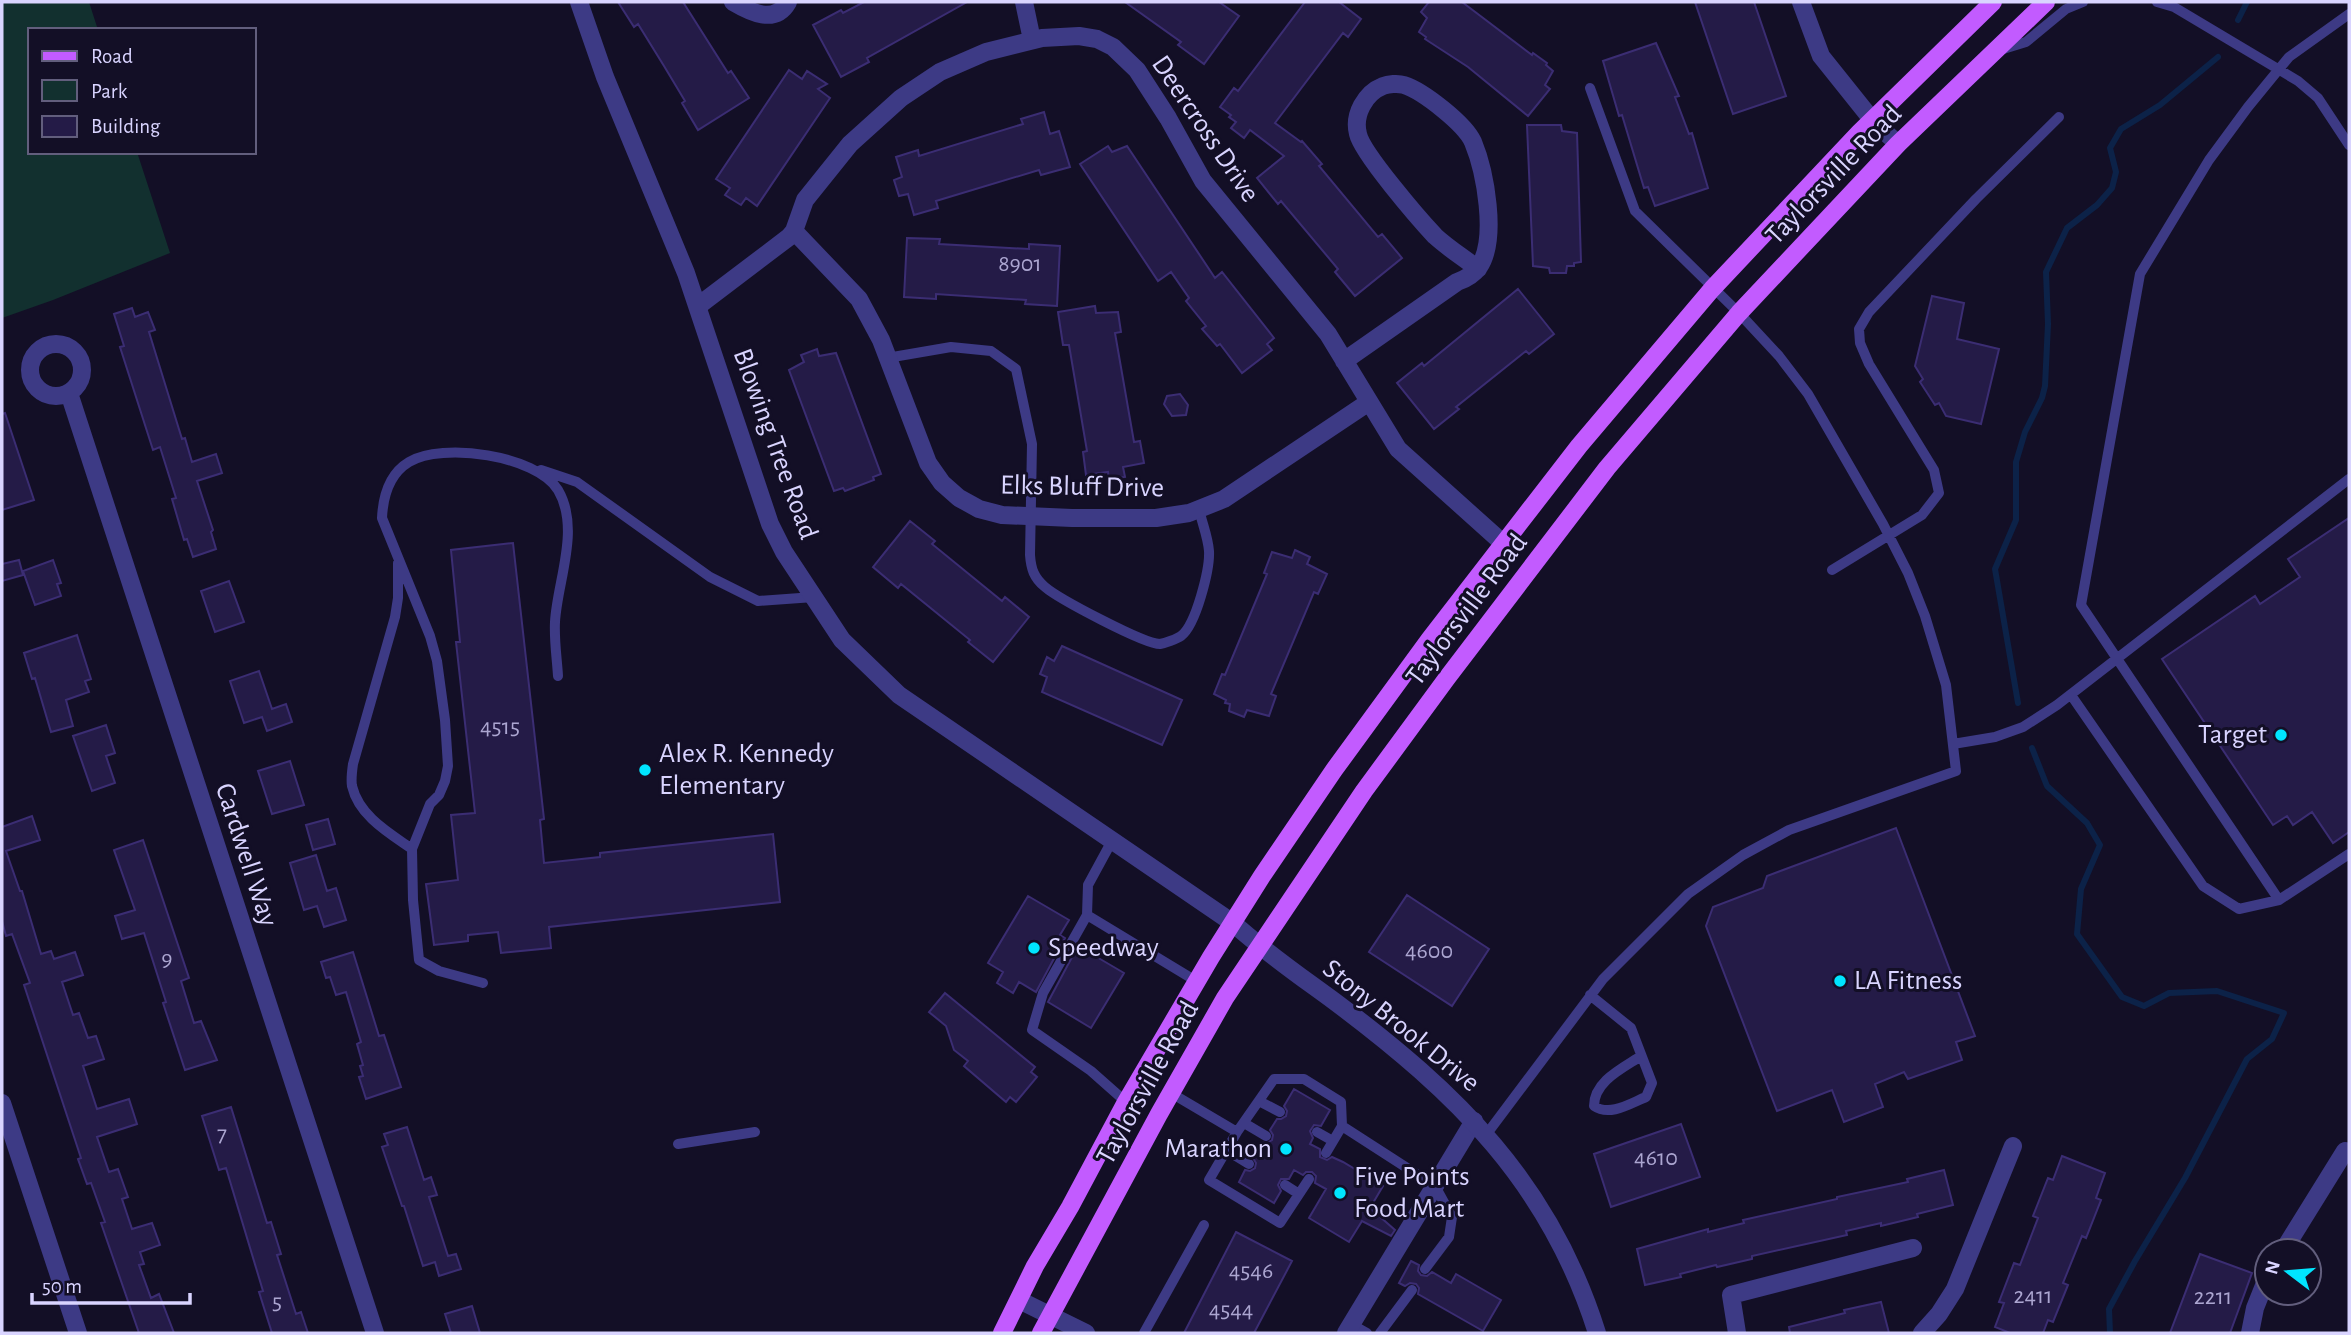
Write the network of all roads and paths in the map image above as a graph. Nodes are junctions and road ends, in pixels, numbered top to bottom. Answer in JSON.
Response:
{"nodes":[{"id":1,"x":579,"y":2,"type":"edge"},
{"id":2,"x":733,"y":2,"type":"edge"},
{"id":3,"x":788,"y":2,"type":"edge"},
{"id":4,"x":1024,"y":2,"type":"edge"},
{"id":5,"x":1801,"y":2,"type":"edge"},
{"id":6,"x":1993,"y":2,"type":"edge"},
{"id":7,"x":2046,"y":2,"type":"edge"},
{"id":8,"x":2083,"y":2,"type":"edge"},
{"id":9,"x":2157,"y":2,"type":"edge"},
{"id":10,"x":2171,"y":5,"type":"edge"},
{"id":11,"x":2349,"y":14,"type":"edge"},
{"id":12,"x":1032,"y":40,"type":"junction"},
{"id":13,"x":1990,"y":54,"type":"junction"},
{"id":14,"x":2280,"y":69,"type":"junction"},
{"id":15,"x":1590,"y":88,"type":"dead end"},
{"id":16,"x":2059,"y":117,"type":"dead end"},
{"id":17,"x":1873,"y":121,"type":"junction"},
{"id":18,"x":1898,"y":144,"type":"junction"},
{"id":19,"x":2349,"y":145,"type":"edge"},
{"id":20,"x":794,"y":231,"type":"junction"},
{"id":21,"x":1478,"y":269,"type":"junction"},
{"id":22,"x":1712,"y":289,"type":"junction"},
{"id":23,"x":698,"y":306,"type":"junction"},
{"id":24,"x":1739,"y":313,"type":"junction"},
{"id":25,"x":887,"y":358,"type":"junction"},
{"id":26,"x":1344,"y":361,"type":"junction"},
{"id":27,"x":69,"y":393,"type":"dead end"},
{"id":28,"x":1369,"y":401,"type":"junction"},
{"id":29,"x":525,"y":465,"type":"junction"},
{"id":30,"x":2349,"y":479,"type":"edge"},
{"id":31,"x":1199,"y":509,"type":"junction"},
{"id":32,"x":1032,"y":516,"type":"junction"},
{"id":33,"x":1888,"y":535,"type":"junction"},
{"id":34,"x":1505,"y":545,"type":"junction"},
{"id":35,"x":397,"y":555,"type":"junction"},
{"id":36,"x":1832,"y":570,"type":"dead end"},
{"id":37,"x":814,"y":597,"type":"junction"},
{"id":38,"x":2117,"y":660,"type":"junction"},
{"id":39,"x":558,"y":676,"type":"dead end"},
{"id":40,"x":2071,"y":695,"type":"junction"},
{"id":41,"x":1953,"y":744,"type":"junction"},
{"id":42,"x":1113,"y":839,"type":"junction"},
{"id":43,"x":412,"y":849,"type":"junction"},
{"id":44,"x":2349,"y":854,"type":"edge"},
{"id":45,"x":2279,"y":900,"type":"junction"},
{"id":46,"x":1087,"y":915,"type":"junction"},
{"id":47,"x":1233,"y":923,"type":"junction"},
{"id":48,"x":1258,"y":946,"type":"junction"},
{"id":49,"x":1196,"y":981,"type":"junction"},
{"id":50,"x":484,"y":983,"type":"dead end"},
{"id":51,"x":1590,"y":995,"type":"junction"},
{"id":52,"x":1642,"y":1056,"type":"junction"},
{"id":53,"x":1171,"y":1093,"type":"junction"},
{"id":54,"x":1259,"y":1101,"type":"junction"},
{"id":55,"x":1126,"y":1102,"type":"junction"},
{"id":56,"x":2,"y":1103,"type":"edge"},
{"id":57,"x":1280,"y":1112,"type":"dead end"},
{"id":58,"x":1342,"y":1126,"type":"junction"},
{"id":59,"x":1241,"y":1128,"type":"junction"},
{"id":60,"x":1480,"y":1128,"type":"junction"},
{"id":61,"x":755,"y":1132,"type":"dead end"},
{"id":62,"x":1317,"y":1132,"type":"dead end"},
{"id":63,"x":1266,"y":1136,"type":"dead end"},
{"id":64,"x":1333,"y":1141,"type":"junction"},
{"id":65,"x":678,"y":1144,"type":"dead end"},
{"id":66,"x":2013,"y":1146,"type":"dead end"},
{"id":67,"x":1226,"y":1150,"type":"junction"},
{"id":68,"x":2345,"y":1151,"type":"dead end"},
{"id":69,"x":1326,"y":1153,"type":"dead end"},
{"id":70,"x":1249,"y":1164,"type":"dead end"},
{"id":71,"x":1309,"y":1179,"type":"dead end"},
{"id":72,"x":1285,"y":1185,"type":"dead end"},
{"id":73,"x":1435,"y":1186,"type":"junction"},
{"id":74,"x":1298,"y":1194,"type":"junction"},
{"id":75,"x":1204,"y":1225,"type":"dead end"},
{"id":76,"x":2292,"y":1237,"type":"edge"},
{"id":77,"x":1913,"y":1248,"type":"dead end"},
{"id":78,"x":1425,"y":1269,"type":"dead end"},
{"id":79,"x":1412,"y":1290,"type":"dead end"},
{"id":80,"x":1019,"y":1300,"type":"junction"},
{"id":81,"x":2255,"y":1307,"type":"edge"},
{"id":82,"x":1050,"y":1315,"type":"junction"},
{"id":83,"x":1355,"y":1330,"type":"edge"},
{"id":84,"x":78,"y":1333,"type":"edge"},
{"id":85,"x":375,"y":1333,"type":"edge"},
{"id":86,"x":1002,"y":1333,"type":"edge"},
{"id":87,"x":1041,"y":1333,"type":"edge"},
{"id":88,"x":1086,"y":1333,"type":"edge"},
{"id":89,"x":1144,"y":1333,"type":"edge"},
{"id":90,"x":1380,"y":1333,"type":"edge"},
{"id":91,"x":1597,"y":1333,"type":"edge"},
{"id":92,"x":1737,"y":1333,"type":"edge"},
{"id":93,"x":1922,"y":1333,"type":"edge"},
{"id":94,"x":2250,"y":1333,"type":"edge"}],
"edges":[{"from":1,"to":23,"type":"street","name":"Blowing Tree Road"},
{"from":2,"to":3,"type":"street"},
{"from":4,"to":12,"type":"street"},
{"from":5,"to":17,"type":"street"},
{"from":6,"to":17,"type":"main road","name":"Taylorsville Road"},
{"from":7,"to":13,"type":"main road","name":"Taylorsville Road"},
{"from":8,"to":13,"type":"lane"},
{"from":9,"to":10,"type":"lane"},
{"from":10,"to":14,"type":"lane"},
{"from":11,"to":14,"type":"lane"},
{"from":12,"to":20,"type":"street","name":"Deercross Drive"},
{"from":12,"to":26,"type":"street","name":"Deercross Drive"},
{"from":13,"to":18,"type":"main road","name":"Taylorsville Road"},
{"from":14,"to":19,"type":"lane"},
{"from":14,"to":38,"type":"lane"},
{"from":15,"to":22,"type":"lane"},
{"from":16,"to":33,"type":"lane"},
{"from":17,"to":18,"type":"street"},
{"from":17,"to":22,"type":"main road","name":"Taylorsville Road"},
{"from":18,"to":24,"type":"main road","name":"Taylorsville Road"},
{"from":20,"to":23,"type":"street","name":"Deercross Drive"},
{"from":20,"to":25,"type":"street","name":"Elks Bluff Drive"},
{"from":21,"to":21,"type":"street"},
{"from":21,"to":26,"type":"street"},
{"from":22,"to":24,"type":"lane"},
{"from":22,"to":34,"type":"main road","name":"Taylorsville Road"},
{"from":23,"to":37,"type":"street","name":"Blowing Tree Road"},
{"from":24,"to":33,"type":"lane"},
{"from":24,"to":48,"type":"main road","name":"Taylorsville Road"},
{"from":25,"to":32,"type":"street","name":"Elks Bluff Drive"},
{"from":25,"to":32,"type":"lane"},
{"from":26,"to":28,"type":"street","name":"Deercross Drive"},
{"from":27,"to":85,"type":"street","name":"Cardwell Way"},
{"from":28,"to":31,"type":"street","name":"Elks Bluff Drive"},
{"from":28,"to":34,"type":"street","name":"Deercross Drive"},
{"from":29,"to":35,"type":"lane"},
{"from":29,"to":37,"type":"lane"},
{"from":29,"to":39,"type":"lane"},
{"from":30,"to":38,"type":"lane"},
{"from":31,"to":32,"type":"street","name":"Elks Bluff Drive"},
{"from":31,"to":32,"type":"lane"},
{"from":33,"to":36,"type":"lane"},
{"from":33,"to":41,"type":"lane"},
{"from":34,"to":47,"type":"main road","name":"Taylorsville Road"},
{"from":35,"to":43,"type":"lane"},
{"from":35,"to":43,"type":"lane"},
{"from":37,"to":42,"type":"street","name":"Blowing Tree Road"},
{"from":38,"to":40,"type":"lane"},
{"from":38,"to":45,"type":"lane"},
{"from":40,"to":41,"type":"lane"},
{"from":40,"to":45,"type":"lane"},
{"from":41,"to":51,"type":"lane"},
{"from":42,"to":46,"type":"lane"},
{"from":42,"to":47,"type":"street","name":"Blowing Tree Road"},
{"from":43,"to":50,"type":"lane"},
{"from":44,"to":45,"type":"lane"},
{"from":46,"to":49,"type":"lane"},
{"from":46,"to":55,"type":"lane"},
{"from":47,"to":48,"type":"street","name":"Stony Brook Drive"},
{"from":47,"to":49,"type":"main road","name":"Taylorsville Road"},
{"from":48,"to":53,"type":"main road","name":"Taylorsville Road"},
{"from":48,"to":60,"type":"street","name":"Stony Brook Drive"},
{"from":49,"to":55,"type":"main road","name":"Taylorsville Road"},
{"from":51,"to":52,"type":"lane"},
{"from":51,"to":60,"type":"lane"},
{"from":52,"to":52,"type":"lane"},
{"from":53,"to":59,"type":"lane"},
{"from":53,"to":82,"type":"main road","name":"Taylorsville Road"},
{"from":54,"to":57,"type":"lane"},
{"from":54,"to":58,"type":"lane"},
{"from":54,"to":59,"type":"lane"},
{"from":55,"to":80,"type":"main road","name":"Taylorsville Road"},
{"from":56,"to":84,"type":"street"},
{"from":58,"to":64,"type":"lane"},
{"from":58,"to":73,"type":"lane"},
{"from":59,"to":63,"type":"lane"},
{"from":59,"to":67,"type":"lane"},
{"from":60,"to":73,"type":"street"},
{"from":60,"to":91,"type":"street","name":"Stony Brook Drive"},
{"from":61,"to":65,"type":"lane"},
{"from":62,"to":64,"type":"lane"},
{"from":64,"to":69,"type":"lane"},
{"from":66,"to":93,"type":"street"},
{"from":67,"to":70,"type":"lane"},
{"from":67,"to":74,"type":"lane"},
{"from":68,"to":76,"type":"street"},
{"from":71,"to":74,"type":"lane"},
{"from":72,"to":74,"type":"lane"},
{"from":73,"to":78,"type":"lane"},
{"from":73,"to":83,"type":"street"},
{"from":75,"to":89,"type":"lane"},
{"from":77,"to":92,"type":"street"},
{"from":79,"to":90,"type":"lane"},
{"from":80,"to":82,"type":"street"},
{"from":80,"to":86,"type":"main road","name":"Taylorsville Road"},
{"from":81,"to":94,"type":"street"},
{"from":82,"to":87,"type":"main road","name":"Taylorsville Road"},
{"from":82,"to":88,"type":"street"}]}
